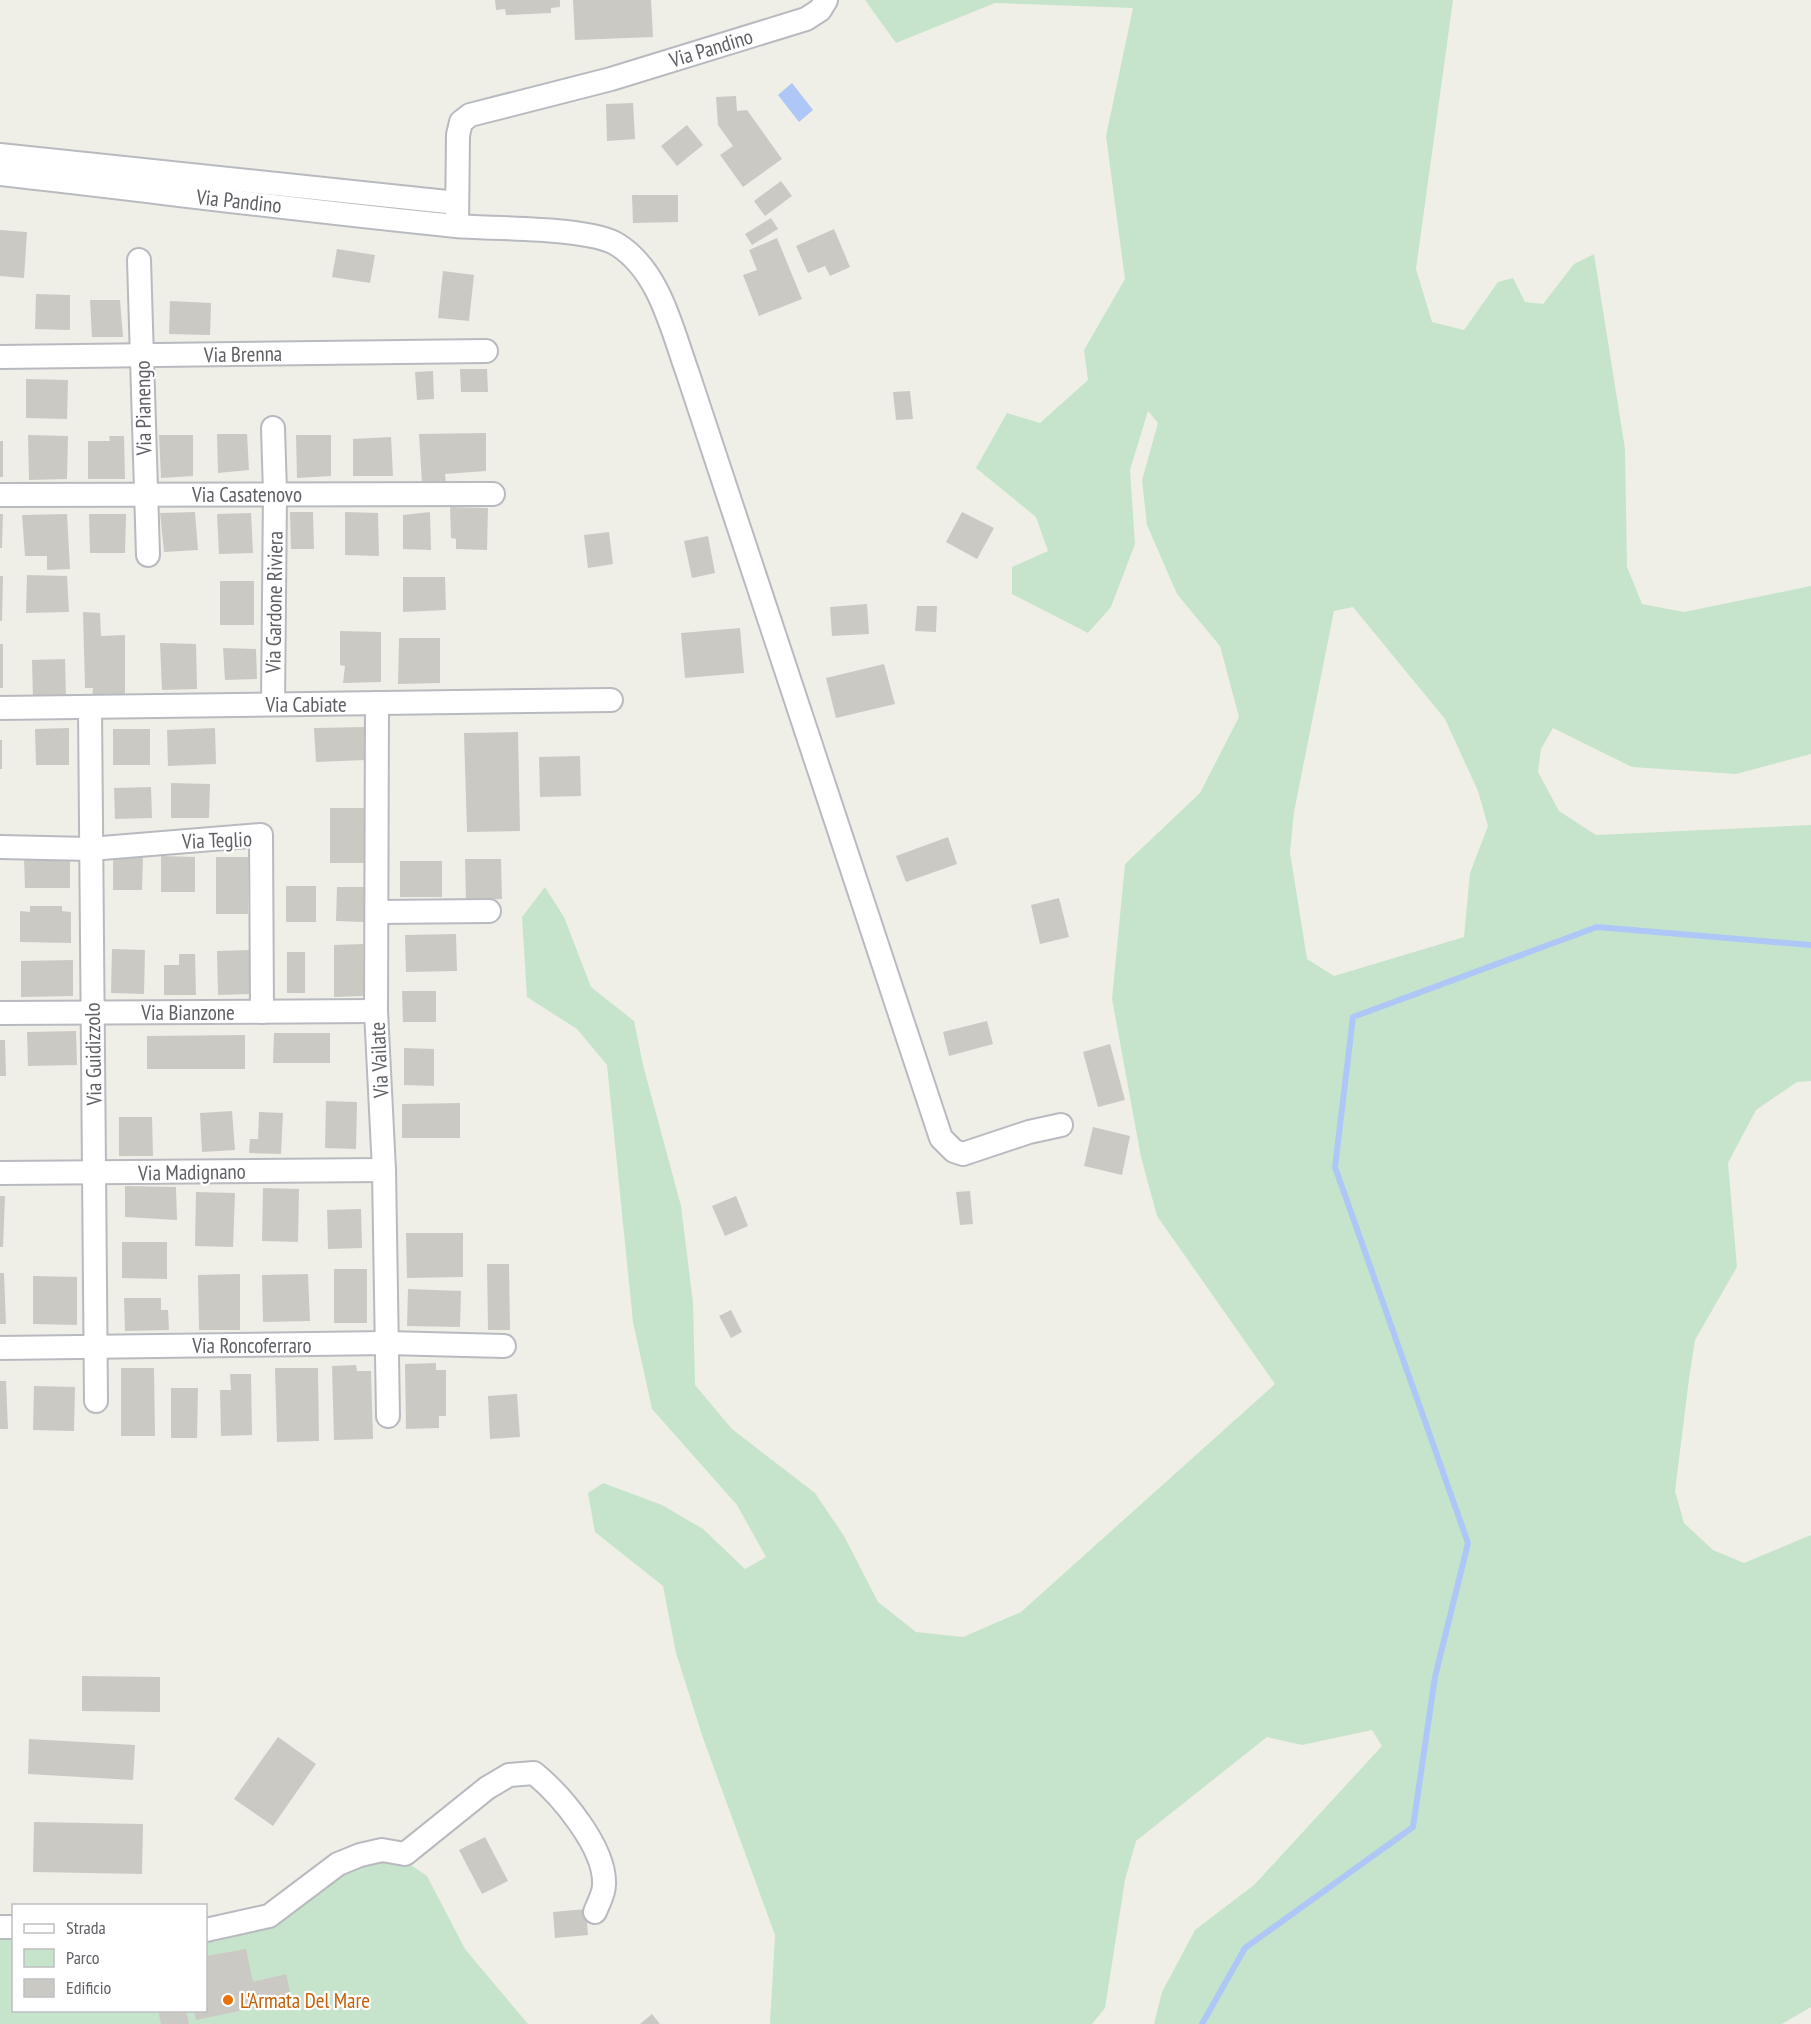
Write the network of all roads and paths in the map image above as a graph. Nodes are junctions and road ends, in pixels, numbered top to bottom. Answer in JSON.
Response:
{"nodes":[{"id":1,"x":826,"y":0,"type":"edge"},
{"id":2,"x":0,"y":155,"type":"edge"},
{"id":3,"x":0,"y":174,"type":"edge"},
{"id":4,"x":457,"y":215,"type":"junction"},
{"id":5,"x":139,"y":260,"type":"dead end"},
{"id":6,"x":486,"y":351,"type":"dead end"},
{"id":7,"x":142,"y":355,"type":"junction"},
{"id":8,"x":0,"y":357,"type":"edge"},
{"id":9,"x":273,"y":428,"type":"dead end"},
{"id":10,"x":275,"y":493,"type":"junction"},
{"id":11,"x":493,"y":494,"type":"dead end"},
{"id":12,"x":0,"y":495,"type":"edge"},
{"id":13,"x":144,"y":495,"type":"junction"},
{"id":14,"x":148,"y":555,"type":"dead end"},
{"id":15,"x":611,"y":700,"type":"dead end"},
{"id":16,"x":273,"y":704,"type":"junction"},
{"id":17,"x":377,"y":704,"type":"junction"},
{"id":18,"x":90,"y":707,"type":"junction"},
{"id":19,"x":0,"y":708,"type":"edge"},
{"id":20,"x":0,"y":847,"type":"edge"},
{"id":21,"x":90,"y":849,"type":"junction"},
{"id":22,"x":489,"y":911,"type":"dead end"},
{"id":23,"x":377,"y":912,"type":"junction"},
{"id":24,"x":376,"y":1011,"type":"junction"},
{"id":25,"x":93,"y":1012,"type":"junction"},
{"id":26,"x":262,"y":1012,"type":"junction"},
{"id":27,"x":0,"y":1013,"type":"edge"},
{"id":28,"x":1061,"y":1125,"type":"dead end"},
{"id":29,"x":384,"y":1170,"type":"junction"},
{"id":30,"x":0,"y":1173,"type":"edge"},
{"id":31,"x":94,"y":1173,"type":"junction"},
{"id":32,"x":387,"y":1343,"type":"junction"},
{"id":33,"x":96,"y":1346,"type":"junction"},
{"id":34,"x":504,"y":1346,"type":"dead end"},
{"id":35,"x":0,"y":1348,"type":"edge"},
{"id":36,"x":96,"y":1401,"type":"dead end"},
{"id":37,"x":388,"y":1416,"type":"dead end"},
{"id":38,"x":596,"y":1912,"type":"dead end"},
{"id":39,"x":210,"y":1930,"type":"edge"}],
"edges":[{"from":1,"to":4,"type":"street","name":"Via Pandino"},
{"from":2,"to":4,"type":"street","name":"Via Pandino"},
{"from":3,"to":4,"type":"street","name":"Via Pandino"},
{"from":4,"to":28,"type":"street"},
{"from":5,"to":7,"type":"street","name":"Via Pianengo"},
{"from":6,"to":7,"type":"street","name":"Via Brenna"},
{"from":7,"to":8,"type":"street","name":"Via Brenna"},
{"from":7,"to":13,"type":"street","name":"Via Pianengo"},
{"from":9,"to":10,"type":"street","name":"Via Gardone Riviera"},
{"from":10,"to":11,"type":"street","name":"Via Casatenovo"},
{"from":10,"to":13,"type":"street","name":"Via Casatenovo"},
{"from":10,"to":16,"type":"street","name":"Via Gardone Riviera"},
{"from":12,"to":13,"type":"street","name":"Via Casatenovo"},
{"from":13,"to":14,"type":"street","name":"Via Pianengo"},
{"from":15,"to":17,"type":"street","name":"Via Cabiate"},
{"from":16,"to":17,"type":"street","name":"Via Cabiate"},
{"from":16,"to":18,"type":"street","name":"Via Cabiate"},
{"from":17,"to":23,"type":"street","name":"Via Vailate"},
{"from":18,"to":19,"type":"street","name":"Via Cabiate"},
{"from":18,"to":21,"type":"street","name":"Via Guidizzolo"},
{"from":20,"to":21,"type":"street","name":"Via Teglio"},
{"from":21,"to":25,"type":"street","name":"Via Guidizzolo"},
{"from":21,"to":26,"type":"street","name":"Via Teglio"},
{"from":22,"to":23,"type":"street"},
{"from":23,"to":24,"type":"street","name":"Via Vailate"},
{"from":24,"to":26,"type":"street","name":"Via Bianzone"},
{"from":24,"to":29,"type":"street","name":"Via Vailate"},
{"from":25,"to":26,"type":"street","name":"Via Bianzone"},
{"from":25,"to":27,"type":"street","name":"Via Bianzone"},
{"from":25,"to":31,"type":"street","name":"Via Guidizzolo"},
{"from":29,"to":31,"type":"street","name":"Via Madignano"},
{"from":29,"to":32,"type":"street","name":"Via Vailate"},
{"from":30,"to":31,"type":"street","name":"Via Madignano"},
{"from":31,"to":33,"type":"street","name":"Via Guidizzolo"},
{"from":32,"to":33,"type":"street","name":"Via Roncoferraro"},
{"from":32,"to":34,"type":"street","name":"Via Roncoferraro"},
{"from":32,"to":37,"type":"street","name":"Via Vailate"},
{"from":33,"to":35,"type":"street","name":"Via Roncoferraro"},
{"from":33,"to":36,"type":"street","name":"Via Guidizzolo"},
{"from":38,"to":39,"type":"street"}]}
